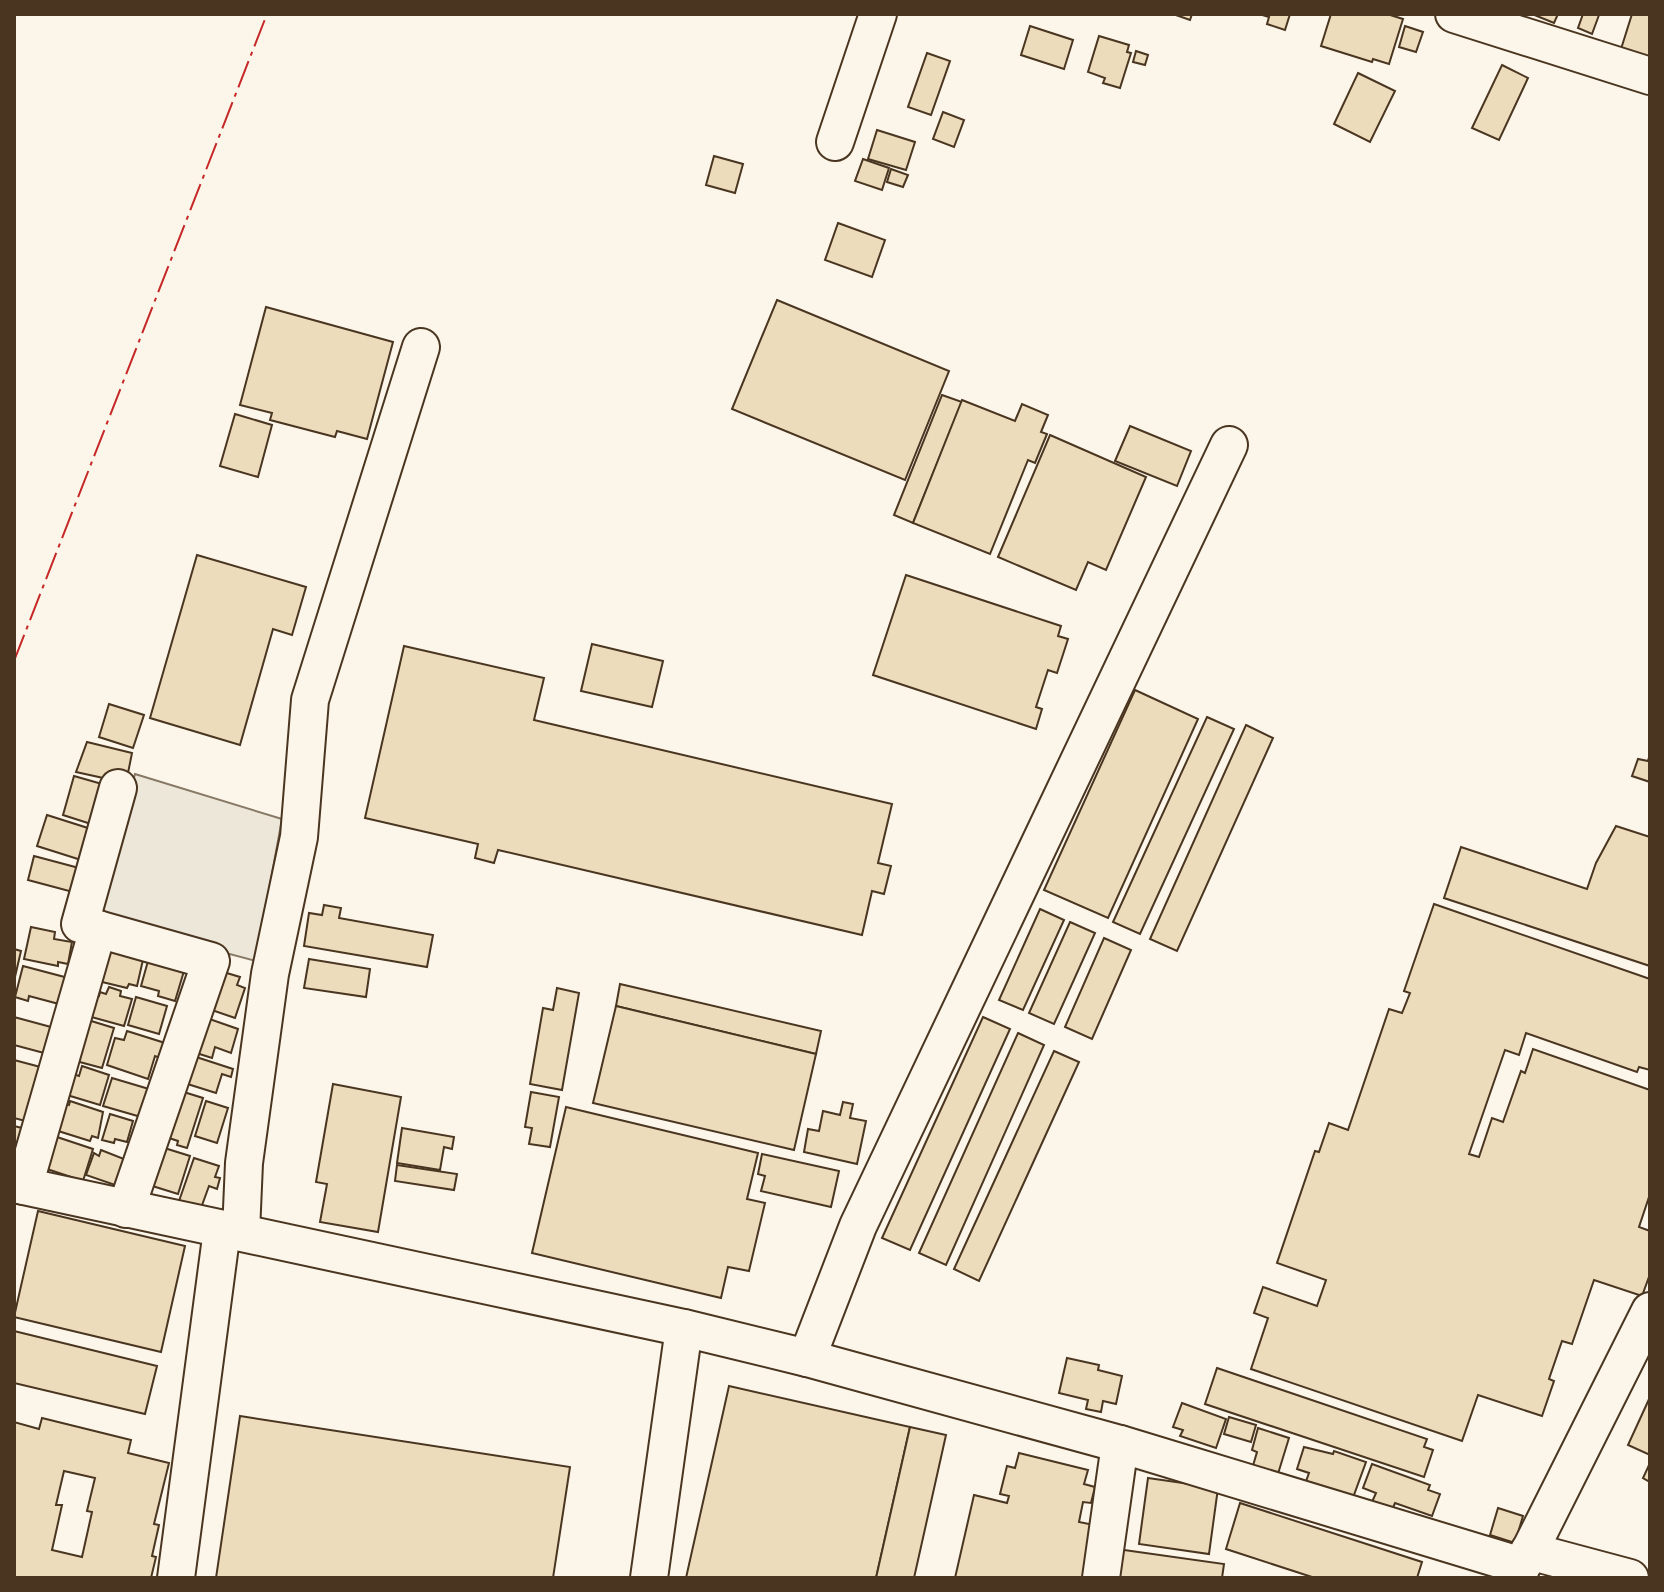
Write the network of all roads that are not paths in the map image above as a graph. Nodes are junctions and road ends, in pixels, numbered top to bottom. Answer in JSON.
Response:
{"nodes":[{"id":1,"x":878,"y":14,"type":"edge"},
{"id":2,"x":1454,"y":14,"type":"edge"},
{"id":3,"x":1650,"y":76,"type":"edge"},
{"id":4,"x":835,"y":142,"type":"dead end"},
{"id":5,"x":421,"y":347,"type":"dead end"},
{"id":6,"x":1229,"y":445,"type":"dead end"},
{"id":7,"x":118,"y":788,"type":"dead end"},
{"id":8,"x":98,"y":929,"type":"junction"},
{"id":9,"x":211,"y":961,"type":"junction"},
{"id":10,"x":270,"y":974,"type":"junction"},
{"id":11,"x":19,"y":1185,"type":"edge"},
{"id":12,"x":126,"y":1209,"type":"junction"},
{"id":13,"x":232,"y":1231,"type":"junction"},
{"id":14,"x":1650,"y":1311,"type":"edge"},
{"id":15,"x":684,"y":1328,"type":"junction"},
{"id":16,"x":807,"y":1358,"type":"junction"},
{"id":17,"x":1120,"y":1444,"type":"junction"},
{"id":18,"x":1522,"y":1565,"type":"edge"},
{"id":19,"x":176,"y":1578,"type":"edge"},
{"id":20,"x":649,"y":1578,"type":"edge"},
{"id":21,"x":1101,"y":1578,"type":"edge"},
{"id":22,"x":1630,"y":1578,"type":"edge"}],
"edges":[{"from":1,"to":4,"type":"street"},
{"from":2,"to":3,"type":"street"},
{"from":5,"to":10,"type":"street"},
{"from":6,"to":16,"type":"street"},
{"from":7,"to":8,"type":"street"},
{"from":8,"to":9,"type":"street"},
{"from":8,"to":11,"type":"street"},
{"from":9,"to":10,"type":"street"},
{"from":9,"to":12,"type":"street"},
{"from":10,"to":13,"type":"street"},
{"from":11,"to":12,"type":"street"},
{"from":12,"to":13,"type":"street"},
{"from":13,"to":15,"type":"street"},
{"from":13,"to":19,"type":"street"},
{"from":14,"to":18,"type":"street"},
{"from":15,"to":16,"type":"street"},
{"from":15,"to":20,"type":"street"},
{"from":16,"to":17,"type":"street"},
{"from":17,"to":18,"type":"street"},
{"from":17,"to":21,"type":"street"},
{"from":18,"to":22,"type":"street"}]}
